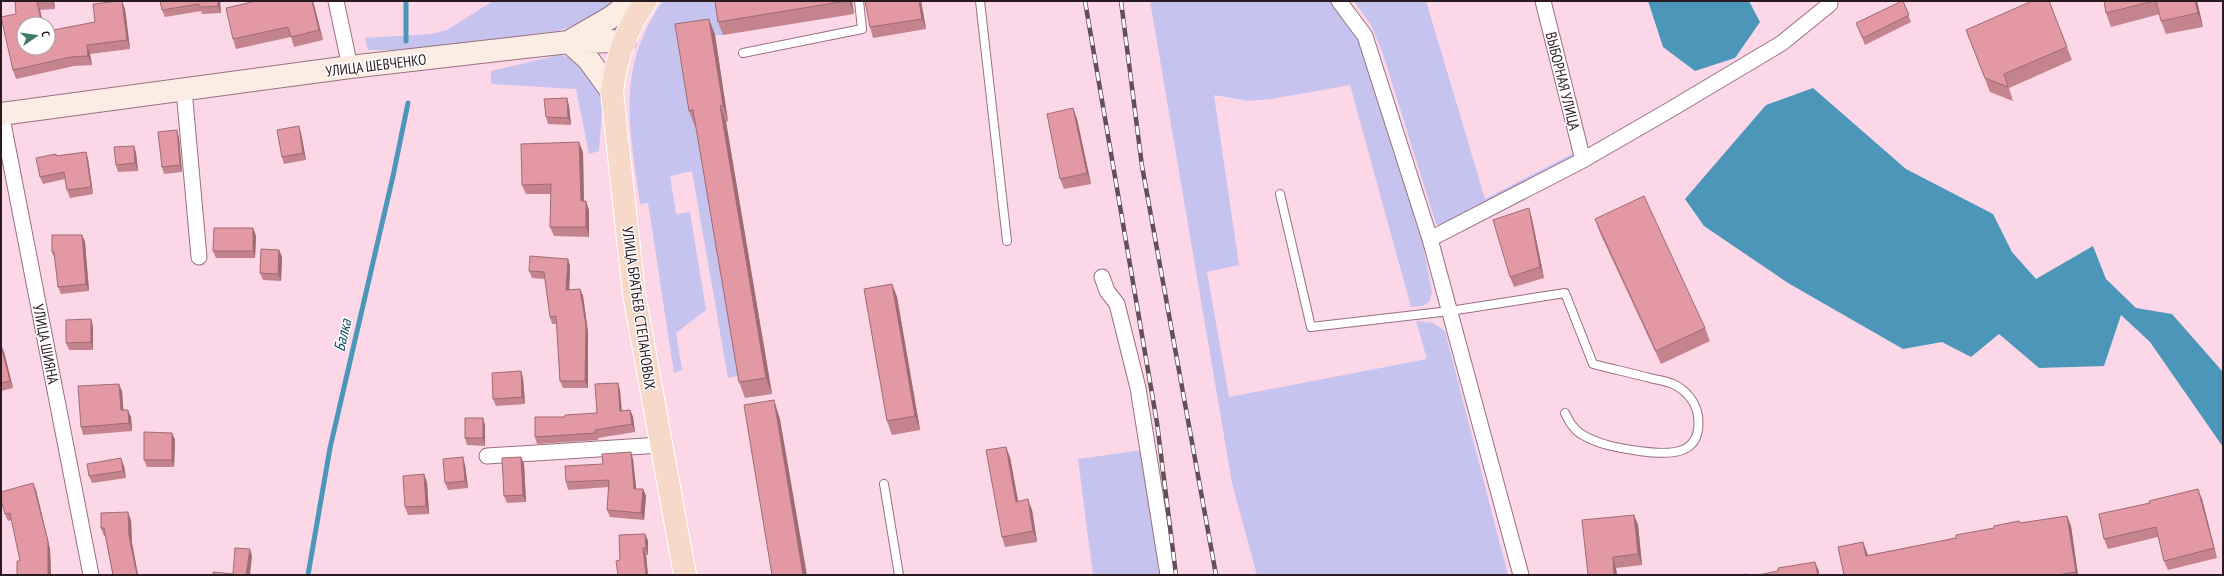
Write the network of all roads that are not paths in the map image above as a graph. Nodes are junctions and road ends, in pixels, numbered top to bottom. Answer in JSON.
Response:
{"nodes":[{"id":1,"x":336,"y":1,"type":"edge"},
{"id":2,"x":633,"y":1,"type":"edge"},
{"id":3,"x":646,"y":1,"type":"edge"},
{"id":4,"x":859,"y":1,"type":"edge"},
{"id":5,"x":980,"y":1,"type":"edge"},
{"id":6,"x":1339,"y":1,"type":"edge"},
{"id":7,"x":1543,"y":1,"type":"edge"},
{"id":8,"x":1830,"y":4,"type":"dead end"},
{"id":9,"x":625,"y":41,"type":"junction"},
{"id":10,"x":569,"y":42,"type":"junction"},
{"id":11,"x":743,"y":53,"type":"dead end"},
{"id":12,"x":350,"y":67,"type":"junction"},
{"id":13,"x":184,"y":90,"type":"junction"},
{"id":14,"x":612,"y":92,"type":"junction"},
{"id":15,"x":1,"y":114,"type":"edge"},
{"id":16,"x":1583,"y":160,"type":"junction"},
{"id":17,"x":1280,"y":194,"type":"dead end"},
{"id":18,"x":1430,"y":239,"type":"junction"},
{"id":19,"x":1007,"y":240,"type":"dead end"},
{"id":20,"x":198,"y":257,"type":"dead end"},
{"id":21,"x":1102,"y":277,"type":"dead end"},
{"id":22,"x":1450,"y":310,"type":"junction"},
{"id":23,"x":1565,"y":413,"type":"dead end"},
{"id":24,"x":661,"y":445,"type":"junction"},
{"id":25,"x":487,"y":456,"type":"dead end"},
{"id":26,"x":884,"y":484,"type":"dead end"},
{"id":27,"x":91,"y":575,"type":"edge"},
{"id":28,"x":684,"y":575,"type":"edge"},
{"id":29,"x":899,"y":575,"type":"edge"},
{"id":30,"x":1168,"y":575,"type":"edge"},
{"id":31,"x":1521,"y":575,"type":"edge"}],
"edges":[{"from":1,"to":12,"type":"street"},
{"from":2,"to":10,"type":"main road","name":"УЛИЦА ШЕВЧЕНКО"},
{"from":3,"to":9,"type":"main road","name":"УЛИЦА БРАТЬЕВ СТЕПАНОВЫХ"},
{"from":4,"to":11,"type":"lane"},
{"from":5,"to":19,"type":"lane"},
{"from":6,"to":18,"type":"street"},
{"from":7,"to":16,"type":"street","name":"ВЫБОРНАЯ УЛИЦА"},
{"from":8,"to":16,"type":"street"},
{"from":9,"to":10,"type":"main road","name":"УЛИЦА ШЕВЧЕНКО"},
{"from":9,"to":14,"type":"main road","name":"УЛИЦА БРАТЬЕВ СТЕПАНОВЫХ"},
{"from":10,"to":12,"type":"main road","name":"УЛИЦА ШЕВЧЕНКО"},
{"from":10,"to":14,"type":"main road"},
{"from":12,"to":13,"type":"main road","name":"УЛИЦА ШЕВЧЕНКО"},
{"from":13,"to":15,"type":"main road","name":"УЛИЦА ШЕВЧЕНКО"},
{"from":13,"to":20,"type":"street"},
{"from":14,"to":24,"type":"main road","name":"УЛИЦА БРАТЬЕВ СТЕПАНОВЫХ"},
{"from":15,"to":27,"type":"street","name":"УЛИЦА ШИЯНА"},
{"from":16,"to":18,"type":"street"},
{"from":17,"to":22,"type":"lane"},
{"from":18,"to":22,"type":"street"},
{"from":21,"to":30,"type":"street"},
{"from":22,"to":23,"type":"lane"},
{"from":22,"to":31,"type":"street"},
{"from":24,"to":25,"type":"street"},
{"from":24,"to":28,"type":"main road","name":"УЛИЦА БРАТЬЕВ СТЕПАНОВЫХ"},
{"from":26,"to":29,"type":"lane"}]}
